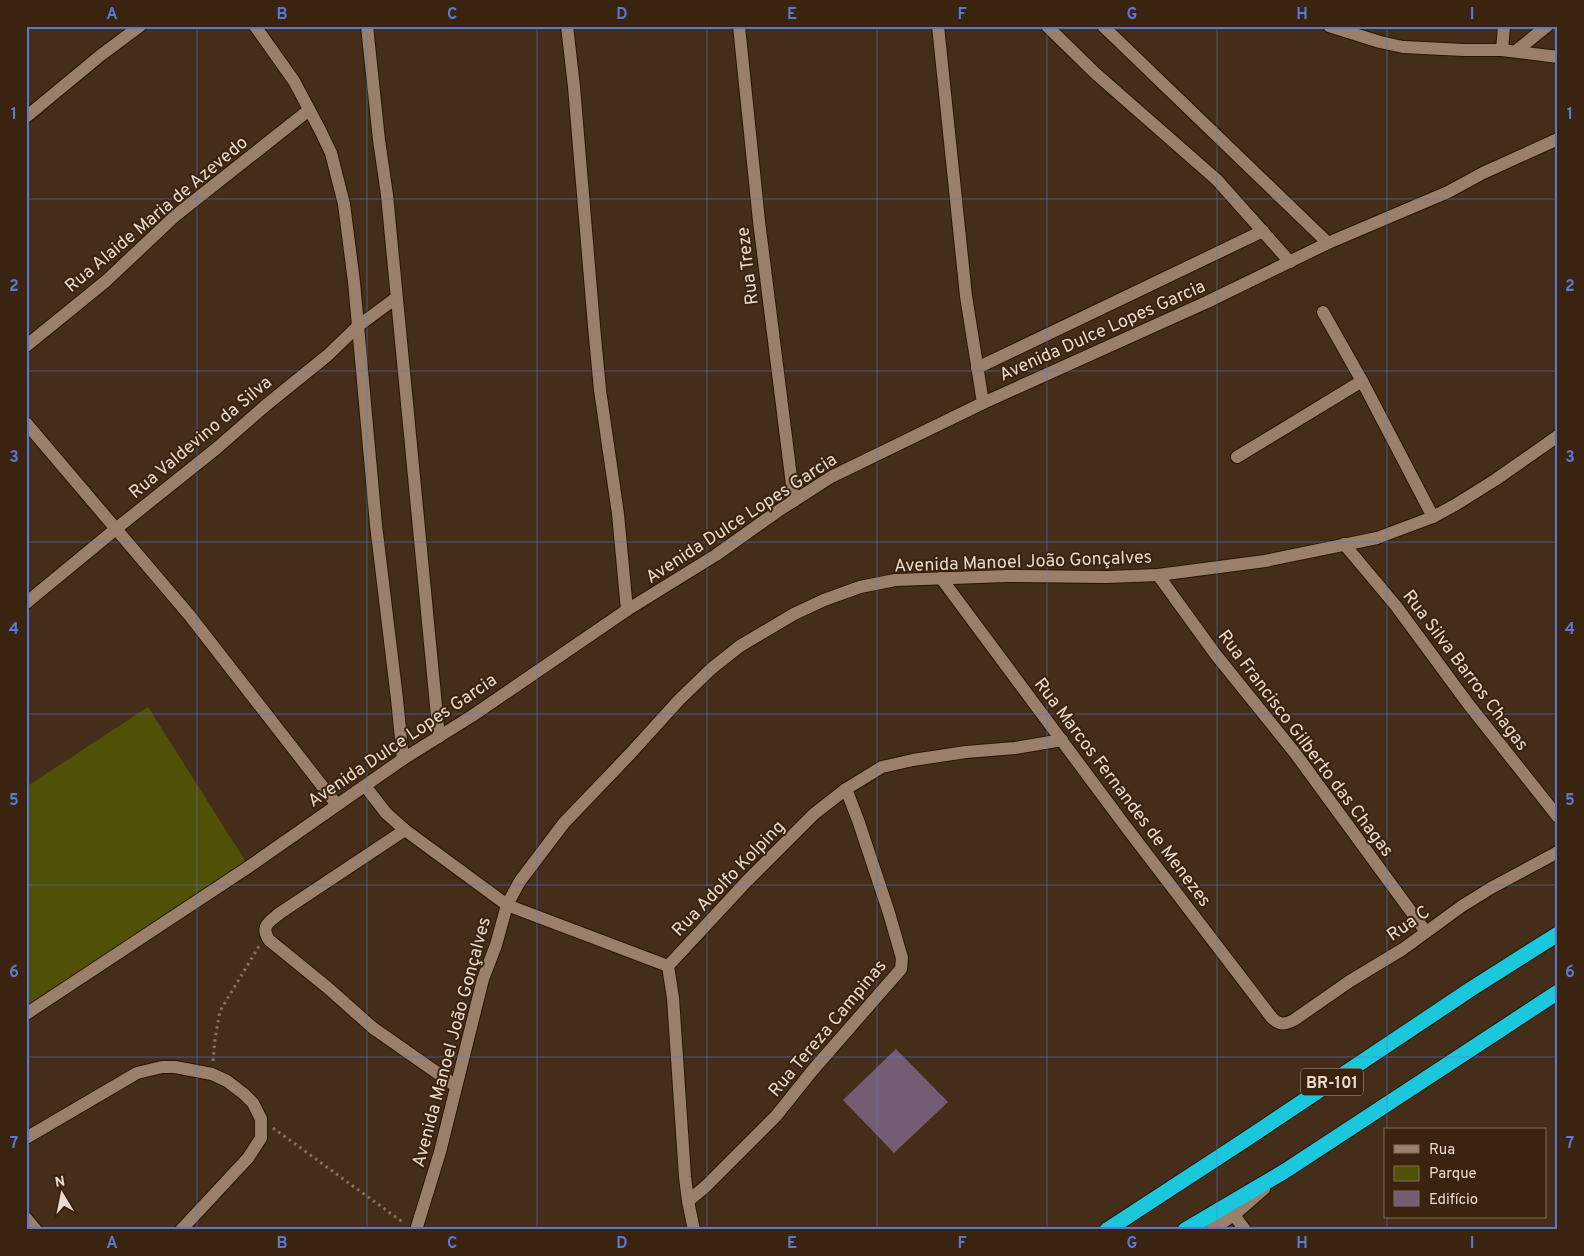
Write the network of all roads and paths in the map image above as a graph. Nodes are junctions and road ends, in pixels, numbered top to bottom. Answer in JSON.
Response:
{"nodes":[{"id":1,"x":140,"y":26,"type":"edge"},
{"id":2,"x":255,"y":26,"type":"edge"},
{"id":3,"x":367,"y":26,"type":"edge"},
{"id":4,"x":567,"y":26,"type":"edge"},
{"id":5,"x":739,"y":26,"type":"edge"},
{"id":6,"x":938,"y":26,"type":"edge"},
{"id":7,"x":1046,"y":26,"type":"edge"},
{"id":8,"x":1103,"y":26,"type":"edge"},
{"id":9,"x":1329,"y":26,"type":"edge"},
{"id":10,"x":1504,"y":26,"type":"edge"},
{"id":11,"x":1547,"y":26,"type":"edge"},
{"id":12,"x":1502,"y":50,"type":"junction"},
{"id":13,"x":1516,"y":51,"type":"junction"},
{"id":14,"x":1558,"y":57,"type":"edge"},
{"id":15,"x":309,"y":110,"type":"junction"},
{"id":16,"x":26,"y":117,"type":"edge"},
{"id":17,"x":1558,"y":139,"type":"edge"},
{"id":18,"x":1263,"y":230,"type":"junction"},
{"id":19,"x":1328,"y":243,"type":"junction"},
{"id":20,"x":1290,"y":262,"type":"junction"},
{"id":21,"x":396,"y":298,"type":"junction"},
{"id":22,"x":1323,"y":312,"type":"dead end"},
{"id":23,"x":358,"y":326,"type":"junction"},
{"id":24,"x":26,"y":346,"type":"edge"},
{"id":25,"x":977,"y":368,"type":"junction"},
{"id":26,"x":1362,"y":381,"type":"junction"},
{"id":27,"x":983,"y":403,"type":"junction"},
{"id":28,"x":26,"y":423,"type":"edge"},
{"id":29,"x":1558,"y":436,"type":"edge"},
{"id":30,"x":1238,"y":457,"type":"dead end"},
{"id":31,"x":794,"y":502,"type":"junction"},
{"id":32,"x":1432,"y":516,"type":"junction"},
{"id":33,"x":117,"y":528,"type":"junction"},
{"id":34,"x":1344,"y":544,"type":"junction"},
{"id":35,"x":1158,"y":575,"type":"junction"},
{"id":36,"x":941,"y":578,"type":"junction"},
{"id":37,"x":26,"y":603,"type":"edge"},
{"id":38,"x":627,"y":610,"type":"junction"},
{"id":39,"x":439,"y":737,"type":"junction"},
{"id":40,"x":1062,"y":740,"type":"junction"},
{"id":41,"x":403,"y":759,"type":"junction"},
{"id":42,"x":365,"y":786,"type":"junction"},
{"id":43,"x":846,"y":788,"type":"junction"},
{"id":44,"x":337,"y":805,"type":"junction"},
{"id":45,"x":1558,"y":817,"type":"edge"},
{"id":46,"x":405,"y":830,"type":"junction"},
{"id":47,"x":1558,"y":852,"type":"edge"},
{"id":48,"x":507,"y":905,"type":"junction"},
{"id":49,"x":1426,"y":932,"type":"junction"},
{"id":50,"x":265,"y":934,"type":"junction"},
{"id":51,"x":1558,"y":934,"type":"edge"},
{"id":52,"x":668,"y":966,"type":"junction"},
{"id":53,"x":1558,"y":992,"type":"edge"},
{"id":54,"x":26,"y":1014,"type":"edge"},
{"id":55,"x":1281,"y":1025,"type":"joint"},
{"id":56,"x":212,"y":1074,"type":"junction"},
{"id":57,"x":456,"y":1086,"type":"junction"},
{"id":58,"x":261,"y":1119,"type":"junction"},
{"id":59,"x":26,"y":1138,"type":"edge"},
{"id":60,"x":1285,"y":1171,"type":"junction"},
{"id":61,"x":688,"y":1201,"type":"junction"},
{"id":62,"x":1234,"y":1215,"type":"junction"},
{"id":63,"x":26,"y":1218,"type":"edge"},
{"id":64,"x":411,"y":1227,"type":"edge"},
{"id":65,"x":36,"y":1230,"type":"edge"},
{"id":66,"x":181,"y":1230,"type":"edge"},
{"id":67,"x":694,"y":1230,"type":"edge"},
{"id":68,"x":1107,"y":1230,"type":"edge"},
{"id":69,"x":1185,"y":1230,"type":"edge"},
{"id":70,"x":1211,"y":1230,"type":"edge"},
{"id":71,"x":1245,"y":1230,"type":"edge"}],
"edges":[{"from":1,"to":16,"type":"street"},
{"from":2,"to":15,"type":"street"},
{"from":3,"to":21,"type":"street"},
{"from":4,"to":38,"type":"street"},
{"from":5,"to":31,"type":"street","name":"Rua Treze"},
{"from":6,"to":25,"type":"street"},
{"from":7,"to":18,"type":"street"},
{"from":8,"to":19,"type":"street"},
{"from":9,"to":12,"type":"street"},
{"from":10,"to":12,"type":"street"},
{"from":11,"to":13,"type":"street"},
{"from":12,"to":13,"type":"street"},
{"from":13,"to":14,"type":"street"},
{"from":15,"to":23,"type":"street"},
{"from":15,"to":24,"type":"street","name":"Rua Alaide Maria de Azevedo"},
{"from":17,"to":19,"type":"street","name":"Avenida Dulce Lopes Garcia"},
{"from":18,"to":20,"type":"street"},
{"from":18,"to":25,"type":"street"},
{"from":19,"to":20,"type":"street","name":"Avenida Dulce Lopes Garcia"},
{"from":20,"to":27,"type":"street","name":"Avenida Dulce Lopes Garcia"},
{"from":21,"to":23,"type":"street","name":"Rua Valdevino da Silva"},
{"from":21,"to":39,"type":"street"},
{"from":22,"to":26,"type":"street"},
{"from":23,"to":33,"type":"street","name":"Rua Valdevino da Silva"},
{"from":23,"to":41,"type":"street"},
{"from":25,"to":27,"type":"street"},
{"from":26,"to":30,"type":"street"},
{"from":26,"to":32,"type":"street"},
{"from":27,"to":31,"type":"street","name":"Avenida Dulce Lopes Garcia"},
{"from":28,"to":33,"type":"street"},
{"from":29,"to":32,"type":"street","name":"Avenida Manoel João Gonçalves"},
{"from":31,"to":38,"type":"street","name":"Avenida Dulce Lopes Garcia"},
{"from":32,"to":34,"type":"street","name":"Avenida Manoel João Gonçalves"},
{"from":33,"to":37,"type":"street","name":"Rua Valdevino da Silva"},
{"from":33,"to":44,"type":"street"},
{"from":34,"to":35,"type":"street","name":"Avenida Manoel João Gonçalves"},
{"from":34,"to":45,"type":"street","name":"Rua Silva Barros Chagas"},
{"from":35,"to":36,"type":"street","name":"Avenida Manoel João Gonçalves"},
{"from":35,"to":49,"type":"street","name":"Rua Francisco Gilberto das Chagas"},
{"from":36,"to":40,"type":"street","name":"Rua Marcos Fernandes de Menezes"},
{"from":36,"to":48,"type":"street","name":"Avenida Manoel João Gonçalves"},
{"from":38,"to":39,"type":"street","name":"Avenida Dulce Lopes Garcia"},
{"from":39,"to":41,"type":"street","name":"Avenida Dulce Lopes Garcia"},
{"from":40,"to":43,"type":"street","name":"Rua Adolfo Kolping"},
{"from":40,"to":55,"type":"street","name":"Rua Marcos Fernandes de Menezes"},
{"from":41,"to":42,"type":"street","name":"Avenida Dulce Lopes Garcia"},
{"from":42,"to":44,"type":"street","name":"Avenida Dulce Lopes Garcia"},
{"from":42,"to":46,"type":"street"},
{"from":43,"to":52,"type":"street","name":"Rua Adolfo Kolping"},
{"from":43,"to":61,"type":"street","name":"Rua Tereza Campinas"},
{"from":44,"to":54,"type":"street","name":"Avenida Dulce Lopes Garcia"},
{"from":46,"to":48,"type":"street"},
{"from":46,"to":50,"type":"street"},
{"from":47,"to":49,"type":"street","name":"Rua C"},
{"from":48,"to":52,"type":"street"},
{"from":48,"to":57,"type":"street","name":"Avenida Manoel João Gonçalves"},
{"from":49,"to":55,"type":"street","name":"Rua C"},
{"from":50,"to":56,"type":"path"},
{"from":50,"to":57,"type":"street"},
{"from":51,"to":68,"type":"highway","number":"BR-101"},
{"from":52,"to":61,"type":"street"},
{"from":53,"to":60,"type":"highway","number":"BR-101"},
{"from":56,"to":58,"type":"street"},
{"from":56,"to":59,"type":"street"},
{"from":57,"to":64,"type":"street","name":"Avenida Manoel João Gonçalves"},
{"from":58,"to":64,"type":"path"},
{"from":58,"to":66,"type":"street"},
{"from":60,"to":62,"type":"street"},
{"from":60,"to":69,"type":"highway","number":"BR-101"},
{"from":61,"to":67,"type":"street"},
{"from":62,"to":70,"type":"street"},
{"from":62,"to":71,"type":"street"},
{"from":63,"to":65,"type":"street"}]}
